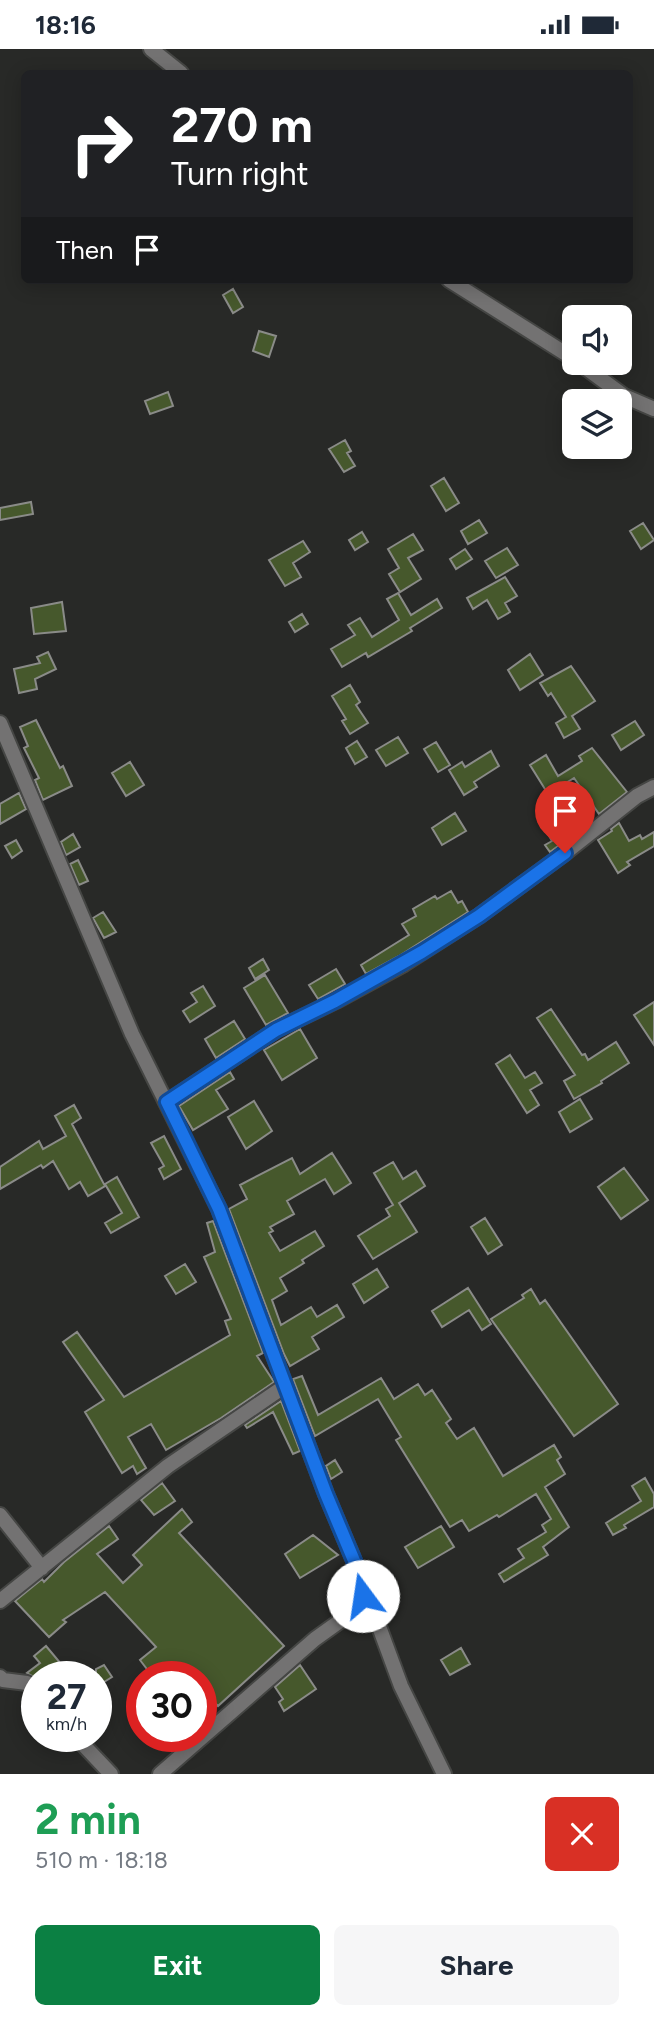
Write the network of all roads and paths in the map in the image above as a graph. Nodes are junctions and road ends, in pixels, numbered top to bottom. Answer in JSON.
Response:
{"nodes":[{"id":1,"x":150,"y":49,"type":"edge"},
{"id":2,"x":177,"y":70,"type":"edge"},
{"id":3,"x":455,"y":284,"type":"edge"},
{"id":4,"x":562,"y":351,"type":"edge"},
{"id":5,"x":596,"y":375,"type":"edge"},
{"id":6,"x":654,"y":409,"type":"edge"},
{"id":7,"x":0,"y":723,"type":"edge"},
{"id":8,"x":654,"y":787,"type":"edge"},
{"id":9,"x":167,"y":1102,"type":"junction"},
{"id":10,"x":285,"y":1386,"type":"junction"},
{"id":11,"x":0,"y":1515,"type":"edge"},
{"id":12,"x":42,"y":1568,"type":"junction"},
{"id":13,"x":363,"y":1582,"type":"junction"},
{"id":14,"x":0,"y":1601,"type":"edge"},
{"id":15,"x":0,"y":1677,"type":"edge"},
{"id":16,"x":21,"y":1682,"type":"edge"},
{"id":17,"x":90,"y":1752,"type":"edge"},
{"id":18,"x":111,"y":1774,"type":"edge"},
{"id":19,"x":160,"y":1774,"type":"edge"},
{"id":20,"x":444,"y":1774,"type":"edge"}],
"edges":[{"from":1,"to":2,"type":"street"},
{"from":3,"to":4,"type":"street"},
{"from":5,"to":6,"type":"street"},
{"from":7,"to":9,"type":"street"},
{"from":8,"to":9,"type":"street"},
{"from":9,"to":10,"type":"street"},
{"from":10,"to":12,"type":"street"},
{"from":10,"to":13,"type":"street"},
{"from":11,"to":12,"type":"street"},
{"from":12,"to":14,"type":"street"},
{"from":13,"to":19,"type":"street"},
{"from":13,"to":20,"type":"street"},
{"from":15,"to":16,"type":"street"},
{"from":17,"to":18,"type":"street"}]}
